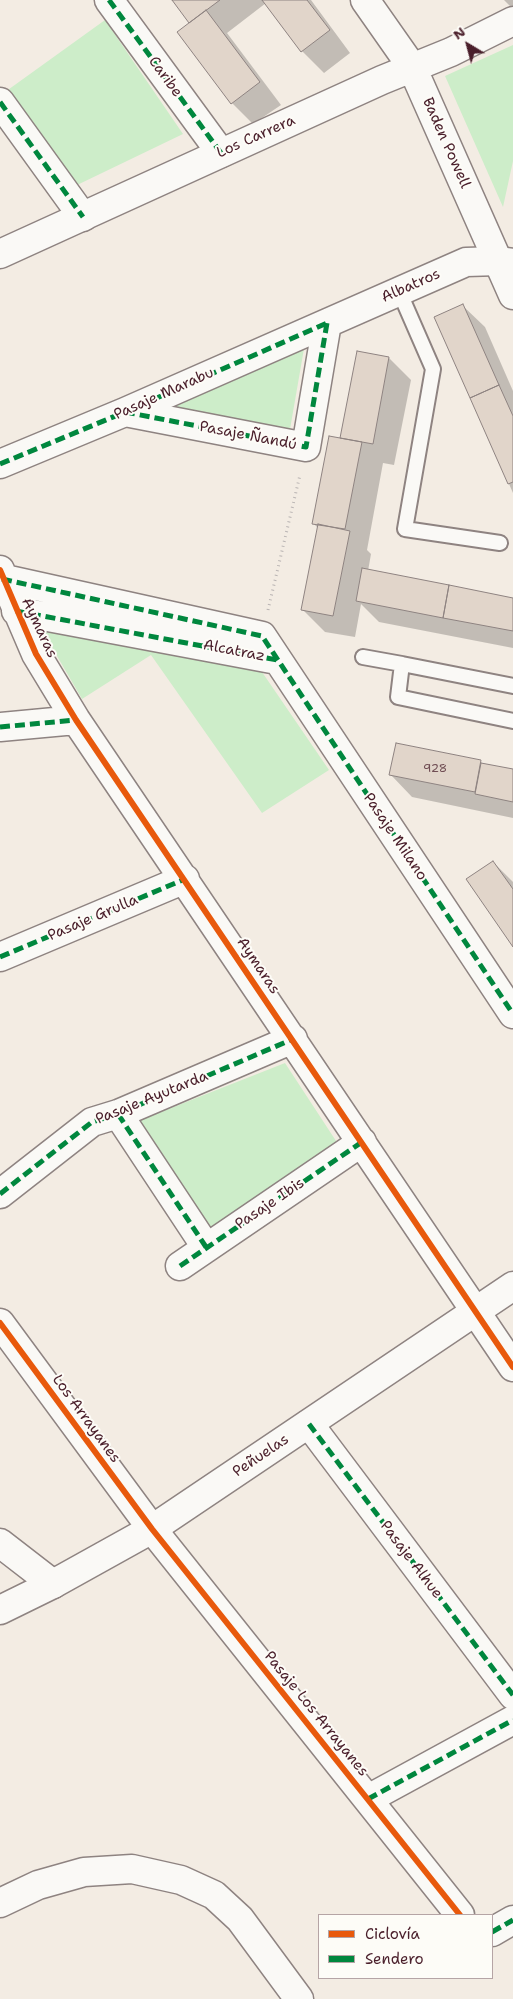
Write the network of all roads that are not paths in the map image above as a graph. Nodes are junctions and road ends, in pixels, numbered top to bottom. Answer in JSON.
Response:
{"nodes":[{"id":1,"x":109,"y":0,"type":"edge"},
{"id":2,"x":365,"y":0,"type":"edge"},
{"id":3,"x":513,"y":21,"type":"edge"},
{"id":4,"x":412,"y":68,"type":"junction"},
{"id":5,"x":0,"y":102,"type":"edge"},
{"id":6,"x":220,"y":153,"type":"junction"},
{"id":7,"x":83,"y":217,"type":"junction"},
{"id":8,"x":0,"y":254,"type":"edge"},
{"id":9,"x":506,"y":262,"type":"edge"},
{"id":10,"x":399,"y":291,"type":"junction"},
{"id":11,"x":513,"y":295,"type":"edge"},
{"id":12,"x":327,"y":323,"type":"junction"},
{"id":13,"x":125,"y":412,"type":"junction"},
{"id":14,"x":0,"y":464,"type":"edge"},
{"id":15,"x":500,"y":543,"type":"dead end"},
{"id":16,"x":1,"y":576,"type":"edge"},
{"id":17,"x":16,"y":611,"type":"junction"},
{"id":18,"x":363,"y":657,"type":"dead end"},
{"id":19,"x":278,"y":660,"type":"junction"},
{"id":20,"x":402,"y":664,"type":"junction"},
{"id":21,"x":513,"y":686,"type":"edge"},
{"id":22,"x":76,"y":720,"type":"junction"},
{"id":23,"x":513,"y":721,"type":"edge"},
{"id":24,"x":0,"y":727,"type":"edge"},
{"id":25,"x":185,"y":879,"type":"junction"},
{"id":26,"x":0,"y":957,"type":"edge"},
{"id":27,"x":513,"y":1014,"type":"edge"},
{"id":28,"x":293,"y":1040,"type":"junction"},
{"id":29,"x":118,"y":1114,"type":"junction"},
{"id":30,"x":362,"y":1142,"type":"junction"},
{"id":31,"x":0,"y":1194,"type":"edge"},
{"id":32,"x":206,"y":1247,"type":"junction"},
{"id":33,"x":180,"y":1266,"type":"dead end"},
{"id":34,"x":513,"y":1286,"type":"edge"},
{"id":35,"x":474,"y":1311,"type":"junction"},
{"id":36,"x":0,"y":1323,"type":"edge"},
{"id":37,"x":513,"y":1367,"type":"edge"},
{"id":38,"x":309,"y":1424,"type":"junction"},
{"id":39,"x":152,"y":1529,"type":"junction"},
{"id":40,"x":0,"y":1543,"type":"edge"},
{"id":41,"x":53,"y":1584,"type":"junction"},
{"id":42,"x":0,"y":1610,"type":"edge"},
{"id":43,"x":513,"y":1695,"type":"edge"},
{"id":44,"x":513,"y":1720,"type":"edge"},
{"id":45,"x":368,"y":1799,"type":"junction"},
{"id":46,"x":0,"y":1903,"type":"edge"},
{"id":47,"x":459,"y":1914,"type":"edge"},
{"id":48,"x":513,"y":1920,"type":"edge"},
{"id":49,"x":493,"y":1931,"type":"edge"},
{"id":50,"x":299,"y":1999,"type":"edge"}],
"edges":[{"from":1,"to":6,"type":"street","name":"Caribe"},
{"from":2,"to":4,"type":"street","name":"Baden Powell"},
{"from":3,"to":4,"type":"street","name":"Los Carrera"},
{"from":4,"to":6,"type":"street","name":"Los Carrera"},
{"from":4,"to":9,"type":"street","name":"Baden Powell"},
{"from":5,"to":7,"type":"street"},
{"from":6,"to":7,"type":"street","name":"Los Carrera"},
{"from":7,"to":8,"type":"street","name":"Los Carrera"},
{"from":9,"to":10,"type":"street","name":"Albatros"},
{"from":9,"to":11,"type":"street","name":"Baden Powell"},
{"from":10,"to":12,"type":"street","name":"Albatros"},
{"from":10,"to":15,"type":"lane"},
{"from":12,"to":13,"type":"street","name":"Pasaje Marabu"},
{"from":12,"to":13,"type":"street","name":"Pasaje Ñandú"},
{"from":13,"to":14,"type":"street","name":"Pasaje Marabu"},
{"from":16,"to":17,"type":"street","name":"Aymaras"},
{"from":16,"to":19,"type":"street","name":"Alcatraz"},
{"from":17,"to":19,"type":"street","name":"Alcatraz"},
{"from":17,"to":22,"type":"street","name":"Aymaras"},
{"from":18,"to":20,"type":"lane"},
{"from":19,"to":27,"type":"street","name":"Pasaje Milano"},
{"from":20,"to":21,"type":"lane"},
{"from":20,"to":23,"type":"lane"},
{"from":22,"to":24,"type":"street"},
{"from":22,"to":25,"type":"street","name":"Aymaras"},
{"from":25,"to":26,"type":"street","name":"Pasaje Grulla"},
{"from":25,"to":28,"type":"street","name":"Aymaras"},
{"from":28,"to":29,"type":"street","name":"Pasaje Ayutarda"},
{"from":28,"to":30,"type":"street","name":"Aymaras"},
{"from":29,"to":31,"type":"street","name":"Pasaje Ayutarda"},
{"from":29,"to":32,"type":"street"},
{"from":30,"to":32,"type":"street","name":"Pasaje Ibis"},
{"from":30,"to":35,"type":"street","name":"Aymaras"},
{"from":32,"to":33,"type":"street","name":"Pasaje Ibis"},
{"from":34,"to":35,"type":"street","name":"Peñuelas"},
{"from":35,"to":37,"type":"street","name":"Aymaras"},
{"from":35,"to":38,"type":"street","name":"Peñuelas"},
{"from":36,"to":39,"type":"street","name":"Los Arrayanes"},
{"from":38,"to":39,"type":"street","name":"Peñuelas"},
{"from":38,"to":43,"type":"street","name":"Pasaje Alhue"},
{"from":39,"to":41,"type":"street","name":"Peñuelas"},
{"from":39,"to":45,"type":"street","name":"Pasaje Los Arrayanes"},
{"from":40,"to":41,"type":"street"},
{"from":41,"to":42,"type":"street","name":"Peñuelas"},
{"from":44,"to":45,"type":"street"},
{"from":45,"to":47,"type":"street","name":"Pasaje Los Arrayanes"},
{"from":46,"to":50,"type":"street"},
{"from":48,"to":49,"type":"street"}]}
